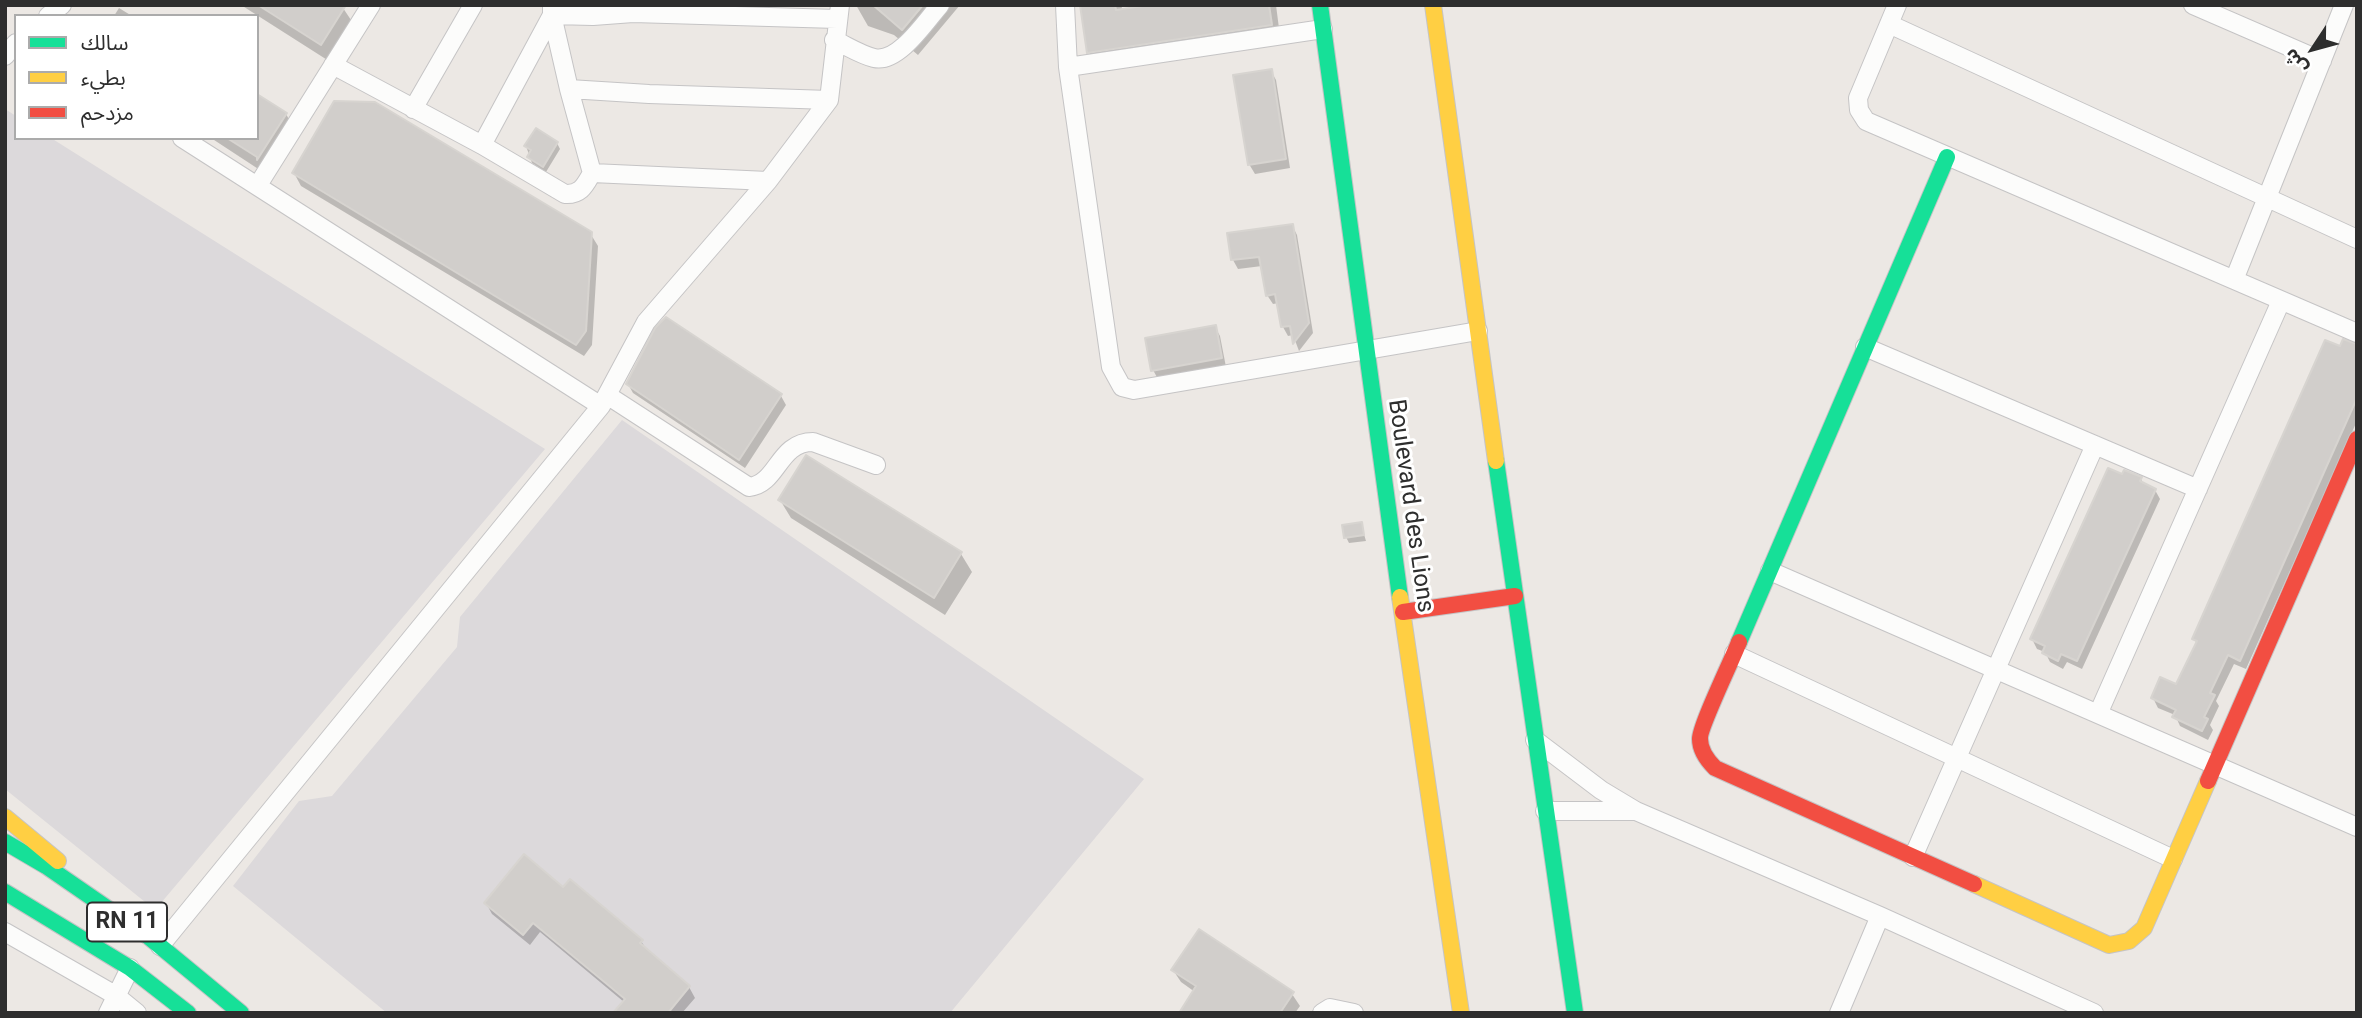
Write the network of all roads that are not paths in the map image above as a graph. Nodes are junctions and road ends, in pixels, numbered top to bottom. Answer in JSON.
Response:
{"nodes":[{"id":1,"x":370,"y":5,"type":"edge"},
{"id":2,"x":473,"y":5,"type":"edge"},
{"id":3,"x":940,"y":5,"type":"edge"},
{"id":4,"x":1065,"y":5,"type":"edge"},
{"id":5,"x":1320,"y":5,"type":"edge"},
{"id":6,"x":1433,"y":5,"type":"edge"},
{"id":7,"x":1897,"y":5,"type":"edge"},
{"id":8,"x":2193,"y":5,"type":"edge"},
{"id":9,"x":2344,"y":5,"type":"edge"},
{"id":10,"x":629,"y":9,"type":"edge"},
{"id":11,"x":552,"y":10,"type":"edge"},
{"id":12,"x":838,"y":12,"type":"edge"},
{"id":13,"x":1889,"y":24,"type":"junction"},
{"id":14,"x":1323,"y":29,"type":"junction"},
{"id":15,"x":834,"y":40,"type":"junction"},
{"id":16,"x":2322,"y":61,"type":"junction"},
{"id":17,"x":333,"y":65,"type":"junction"},
{"id":18,"x":1068,"y":66,"type":"junction"},
{"id":19,"x":569,"y":89,"type":"junction"},
{"id":20,"x":829,"y":100,"type":"junction"},
{"id":21,"x":413,"y":109,"type":"junction"},
{"id":22,"x":185,"y":140,"type":"edge"},
{"id":23,"x":482,"y":145,"type":"junction"},
{"id":24,"x":1947,"y":157,"type":"junction"},
{"id":25,"x":592,"y":173,"type":"junction"},
{"id":26,"x":768,"y":181,"type":"junction"},
{"id":27,"x":258,"y":186,"type":"junction"},
{"id":28,"x":2267,"y":198,"type":"junction"},
{"id":29,"x":2357,"y":239,"type":"edge"},
{"id":30,"x":2234,"y":281,"type":"junction"},
{"id":31,"x":2281,"y":301,"type":"junction"},
{"id":32,"x":1478,"y":331,"type":"junction"},
{"id":33,"x":2357,"y":333,"type":"edge"},
{"id":34,"x":1865,"y":347,"type":"junction"},
{"id":35,"x":1366,"y":350,"type":"junction"},
{"id":36,"x":604,"y":400,"type":"junction"},
{"id":37,"x":2357,"y":439,"type":"edge"},
{"id":38,"x":2095,"y":445,"type":"junction"},
{"id":39,"x":876,"y":465,"type":"dead end"},
{"id":40,"x":2198,"y":489,"type":"junction"},
{"id":41,"x":1769,"y":570,"type":"junction"},
{"id":42,"x":1515,"y":596,"type":"junction"},
{"id":43,"x":1403,"y":612,"type":"junction"},
{"id":44,"x":1734,"y":654,"type":"junction"},
{"id":45,"x":1996,"y":670,"type":"junction"},
{"id":46,"x":2098,"y":714,"type":"junction"},
{"id":47,"x":1535,"y":740,"type":"junction"},
{"id":48,"x":1957,"y":758,"type":"junction"},
{"id":49,"x":2213,"y":765,"type":"junction"},
{"id":50,"x":1545,"y":811,"type":"junction"},
{"id":51,"x":1636,"y":811,"type":"junction"},
{"id":52,"x":5,"y":817,"type":"edge"},
{"id":53,"x":2357,"y":828,"type":"edge"},
{"id":54,"x":5,"y":842,"type":"edge"},
{"id":55,"x":1913,"y":857,"type":"junction"},
{"id":56,"x":2173,"y":859,"type":"junction"},
{"id":57,"x":5,"y":892,"type":"edge"},
{"id":58,"x":1880,"y":916,"type":"junction"},
{"id":59,"x":5,"y":932,"type":"edge"},
{"id":60,"x":155,"y":941,"type":"junction"},
{"id":61,"x":130,"y":968,"type":"junction"},
{"id":62,"x":116,"y":995,"type":"junction"},
{"id":63,"x":108,"y":1013,"type":"edge"},
{"id":64,"x":137,"y":1013,"type":"edge"},
{"id":65,"x":188,"y":1013,"type":"edge"},
{"id":66,"x":241,"y":1013,"type":"edge"},
{"id":67,"x":1322,"y":1013,"type":"edge"},
{"id":68,"x":1354,"y":1013,"type":"edge"},
{"id":69,"x":1461,"y":1013,"type":"edge"},
{"id":70,"x":1576,"y":1013,"type":"edge"},
{"id":71,"x":1839,"y":1013,"type":"edge"},
{"id":72,"x":2094,"y":1013,"type":"edge"}],
"edges":[{"from":1,"to":17,"type":"street"},
{"from":2,"to":21,"type":"street"},
{"from":3,"to":15,"type":"street"},
{"from":4,"to":18,"type":"street"},
{"from":5,"to":14,"type":"main road","name":"Boulevard des Lions"},
{"from":6,"to":32,"type":"main road"},
{"from":7,"to":13,"type":"street"},
{"from":8,"to":16,"type":"street"},
{"from":9,"to":16,"type":"street"},
{"from":10,"to":11,"type":"street"},
{"from":10,"to":12,"type":"street"},
{"from":11,"to":19,"type":"street"},
{"from":11,"to":23,"type":"street"},
{"from":12,"to":15,"type":"street"},
{"from":13,"to":24,"type":"street"},
{"from":13,"to":28,"type":"street"},
{"from":14,"to":18,"type":"street"},
{"from":14,"to":35,"type":"main road","name":"Boulevard des Lions"},
{"from":15,"to":20,"type":"street"},
{"from":16,"to":28,"type":"street"},
{"from":17,"to":21,"type":"street"},
{"from":17,"to":27,"type":"street"},
{"from":18,"to":35,"type":"street"},
{"from":19,"to":20,"type":"street"},
{"from":19,"to":25,"type":"street"},
{"from":20,"to":26,"type":"street"},
{"from":21,"to":23,"type":"street"},
{"from":22,"to":27,"type":"street"},
{"from":23,"to":25,"type":"street"},
{"from":24,"to":30,"type":"street"},
{"from":24,"to":34,"type":"main road"},
{"from":25,"to":26,"type":"street"},
{"from":26,"to":36,"type":"street"},
{"from":27,"to":36,"type":"street"},
{"from":28,"to":29,"type":"street"},
{"from":28,"to":30,"type":"street"},
{"from":30,"to":31,"type":"street"},
{"from":31,"to":33,"type":"street"},
{"from":31,"to":40,"type":"street"},
{"from":32,"to":35,"type":"street"},
{"from":32,"to":42,"type":"main road"},
{"from":34,"to":38,"type":"street"},
{"from":34,"to":41,"type":"main road"},
{"from":35,"to":43,"type":"main road","name":"Boulevard des Lions"},
{"from":36,"to":39,"type":"street"},
{"from":36,"to":60,"type":"street"},
{"from":37,"to":49,"type":"main road"},
{"from":38,"to":40,"type":"street"},
{"from":38,"to":45,"type":"street"},
{"from":40,"to":46,"type":"street"},
{"from":41,"to":44,"type":"main road"},
{"from":41,"to":45,"type":"street"},
{"from":42,"to":43,"type":"main road"},
{"from":42,"to":47,"type":"main road"},
{"from":43,"to":69,"type":"main road","name":"Boulevard des Lions"},
{"from":44,"to":48,"type":"street"},
{"from":44,"to":55,"type":"main road"},
{"from":45,"to":46,"type":"street"},
{"from":45,"to":48,"type":"street"},
{"from":46,"to":49,"type":"street"},
{"from":47,"to":50,"type":"main road"},
{"from":47,"to":51,"type":"street"},
{"from":48,"to":55,"type":"street"},
{"from":48,"to":56,"type":"street"},
{"from":49,"to":53,"type":"street"},
{"from":49,"to":56,"type":"main road"},
{"from":50,"to":51,"type":"street"},
{"from":50,"to":70,"type":"main road"},
{"from":51,"to":58,"type":"street"},
{"from":52,"to":60,"type":"main road"},
{"from":54,"to":60,"type":"main road","number":"RN 11"},
{"from":55,"to":56,"type":"main road"},
{"from":57,"to":61,"type":"main road","number":"RN 11"},
{"from":58,"to":71,"type":"street"},
{"from":58,"to":72,"type":"street"},
{"from":59,"to":62,"type":"street"},
{"from":60,"to":66,"type":"main road","number":"RN 11"},
{"from":61,"to":62,"type":"street"},
{"from":61,"to":65,"type":"main road","number":"RN 11"},
{"from":62,"to":63,"type":"street"},
{"from":62,"to":64,"type":"street"},
{"from":67,"to":68,"type":"street"}]}
